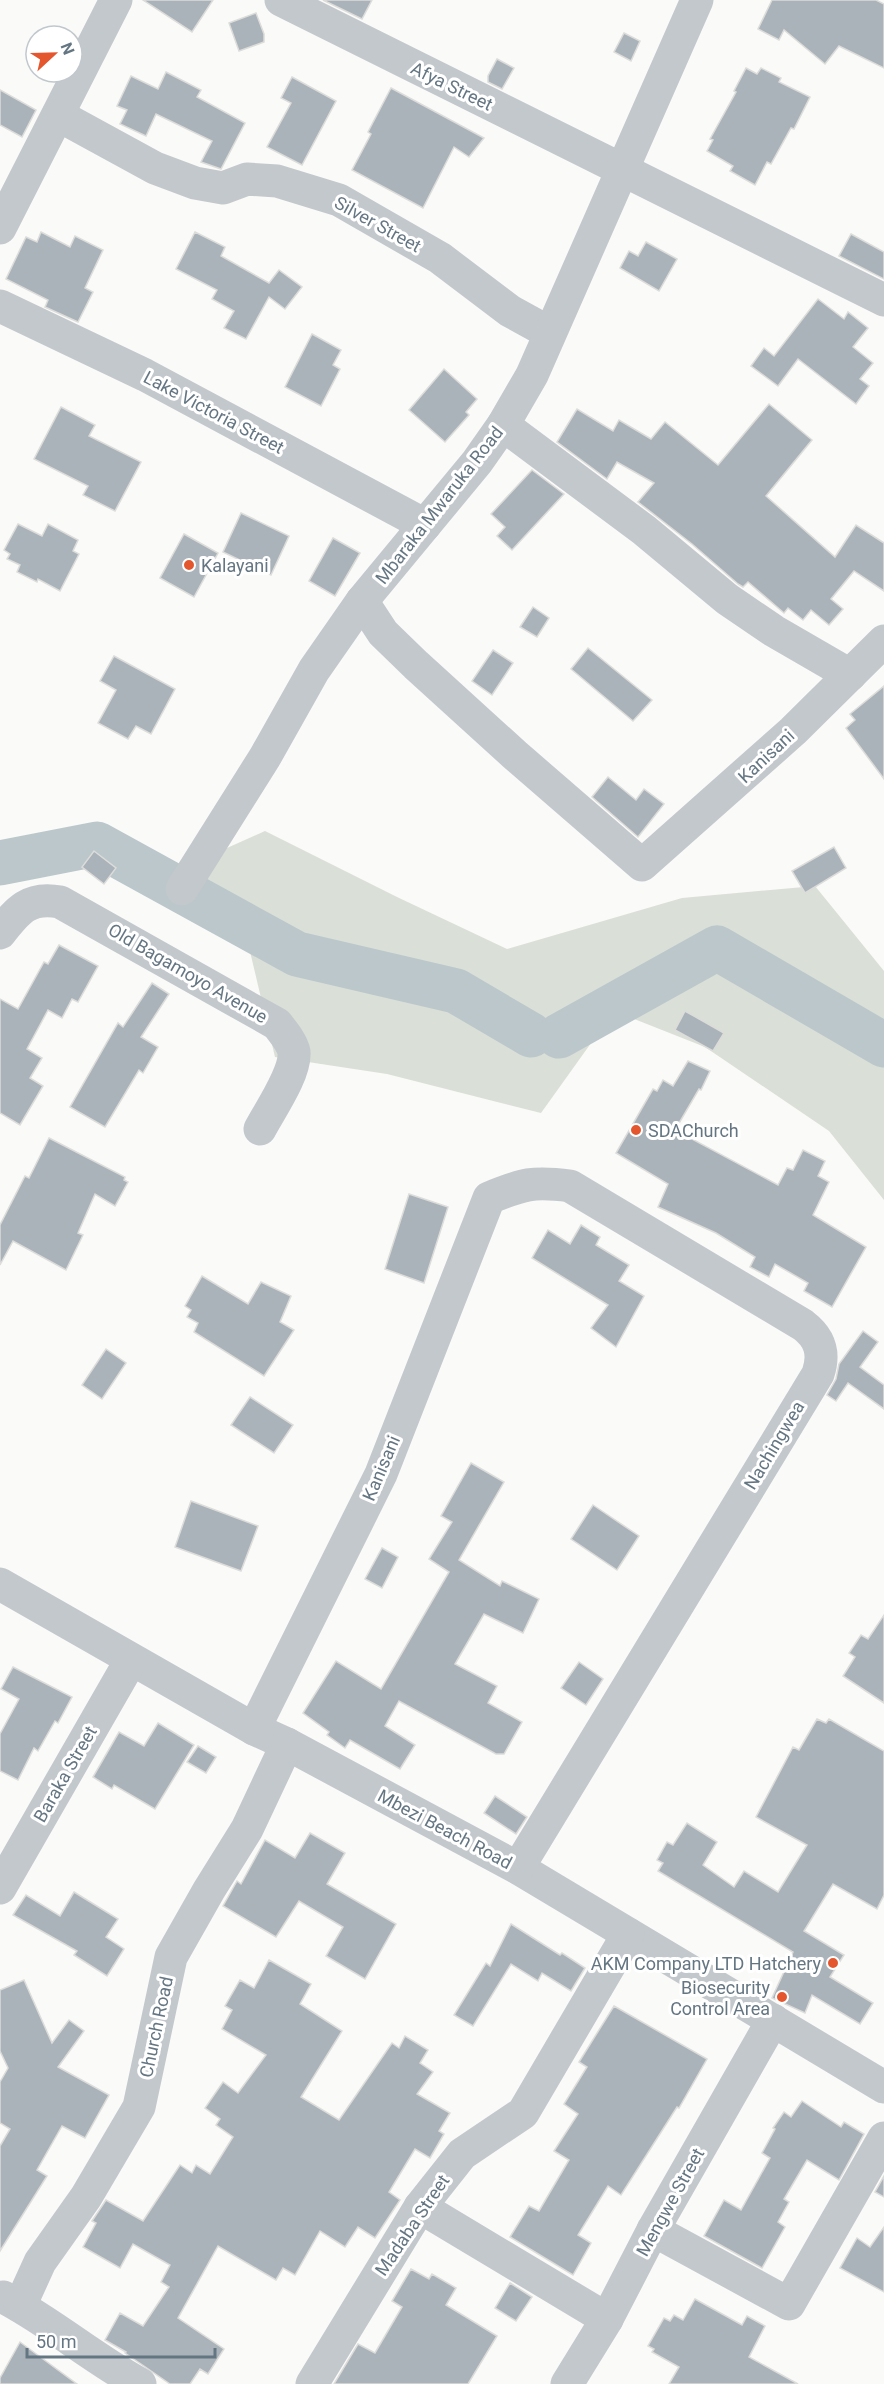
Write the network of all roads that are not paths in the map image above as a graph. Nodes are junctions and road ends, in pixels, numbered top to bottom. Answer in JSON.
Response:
{"nodes":[{"id":1,"x":116,"y":0,"type":"edge"},
{"id":2,"x":697,"y":0,"type":"edge"},
{"id":3,"x":301,"y":5,"type":"edge"},
{"id":4,"x":58,"y":115,"type":"junction"},
{"id":5,"x":623,"y":171,"type":"junction"},
{"id":6,"x":0,"y":228,"type":"edge"},
{"id":7,"x":884,"y":300,"type":"edge"},
{"id":8,"x":0,"y":306,"type":"edge"},
{"id":9,"x":550,"y":333,"type":"junction"},
{"id":10,"x":503,"y":425,"type":"junction"},
{"id":11,"x":425,"y":525,"type":"junction"},
{"id":12,"x":362,"y":601,"type":"junction"},
{"id":13,"x":884,"y":641,"type":"edge"},
{"id":14,"x":850,"y":675,"type":"junction"},
{"id":15,"x":183,"y":889,"type":"dead end"},
{"id":16,"x":0,"y":933,"type":"edge"},
{"id":17,"x":260,"y":1129,"type":"dead end"},
{"id":18,"x":489,"y":1198,"type":"joint"},
{"id":19,"x":0,"y":1584,"type":"edge"},
{"id":20,"x":131,"y":1660,"type":"junction"},
{"id":21,"x":254,"y":1729,"type":"junction"},
{"id":22,"x":287,"y":1744,"type":"junction"},
{"id":23,"x":518,"y":1868,"type":"junction"},
{"id":24,"x":0,"y":1888,"type":"edge"},
{"id":25,"x":627,"y":1934,"type":"junction"},
{"id":26,"x":773,"y":2020,"type":"junction"},
{"id":27,"x":884,"y":2087,"type":"edge"},
{"id":28,"x":884,"y":2138,"type":"edge"},
{"id":29,"x":420,"y":2207,"type":"junction"},
{"id":30,"x":653,"y":2230,"type":"junction"},
{"id":31,"x":10,"y":2301,"type":"edge"},
{"id":32,"x":607,"y":2319,"type":"junction"},
{"id":33,"x":140,"y":2384,"type":"edge"},
{"id":34,"x":312,"y":2384,"type":"edge"},
{"id":35,"x":567,"y":2384,"type":"edge"}],
"edges":[{"from":1,"to":4,"type":"street"},
{"from":2,"to":5,"type":"street","name":"Mbaraka Mwaruka Road"},
{"from":3,"to":5,"type":"street","name":"Afya Street"},
{"from":4,"to":6,"type":"street"},
{"from":4,"to":9,"type":"street","name":"Silver Street"},
{"from":5,"to":7,"type":"street","name":"Afya Street"},
{"from":5,"to":9,"type":"street","name":"Mbaraka Mwaruka Road"},
{"from":8,"to":11,"type":"street","name":"Lake Victoria Street"},
{"from":9,"to":10,"type":"street","name":"Mbaraka Mwaruka Road"},
{"from":10,"to":11,"type":"street","name":"Mbaraka Mwaruka Road"},
{"from":10,"to":14,"type":"street"},
{"from":11,"to":12,"type":"street","name":"Mbaraka Mwaruka Road"},
{"from":12,"to":14,"type":"street","name":"Kanisani"},
{"from":12,"to":15,"type":"street","name":"Mbaraka Mwaruka Road"},
{"from":13,"to":14,"type":"street","name":"Kanisani"},
{"from":16,"to":17,"type":"street","name":"Old Bagamoyo Avenue"},
{"from":18,"to":21,"type":"street","name":"Kanisani"},
{"from":18,"to":23,"type":"street","name":"Nachingwea"},
{"from":19,"to":20,"type":"street","name":"Mbezi Beach Road"},
{"from":20,"to":21,"type":"street","name":"Mbezi Beach Road"},
{"from":20,"to":24,"type":"street","name":"Baraka Street"},
{"from":21,"to":22,"type":"street","name":"Mbezi Beach Road"},
{"from":22,"to":23,"type":"street","name":"Mbezi Beach Road"},
{"from":22,"to":31,"type":"street","name":"Church Road"},
{"from":23,"to":25,"type":"street","name":"Mbezi Beach Road"},
{"from":25,"to":26,"type":"street","name":"Mbezi Beach Road"},
{"from":25,"to":29,"type":"street","name":"Madaba Street"},
{"from":26,"to":27,"type":"street","name":"Mbezi Beach Road"},
{"from":26,"to":30,"type":"street","name":"Mengwe Street"},
{"from":28,"to":30,"type":"street"},
{"from":29,"to":32,"type":"street"},
{"from":29,"to":34,"type":"street","name":"Madaba Street"},
{"from":30,"to":32,"type":"street","name":"Mengwe Street"},
{"from":31,"to":33,"type":"street"},
{"from":32,"to":35,"type":"street","name":"Mengwe Street"}]}
